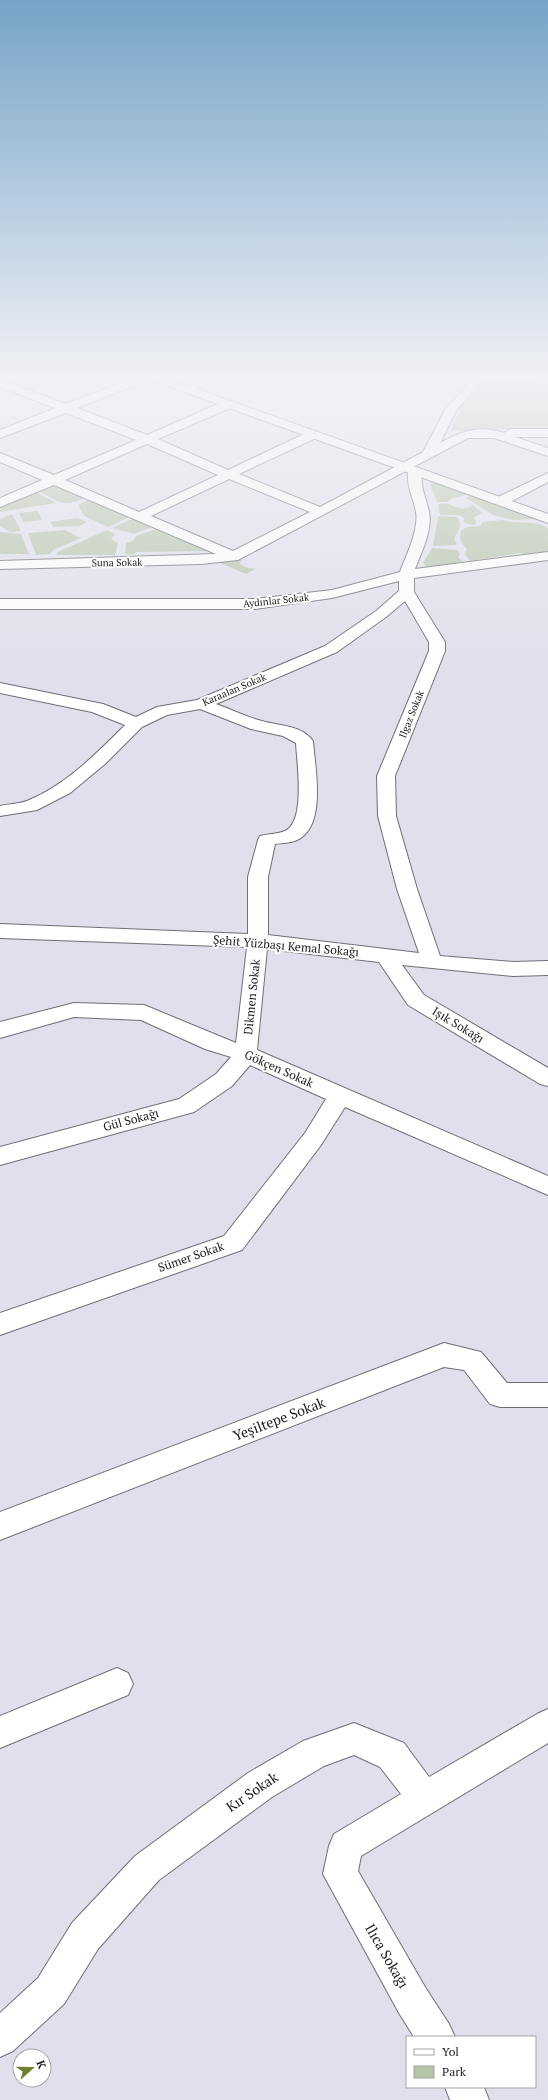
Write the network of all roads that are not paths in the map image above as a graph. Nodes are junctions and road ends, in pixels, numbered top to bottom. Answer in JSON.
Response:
{"nodes":[{"id":1,"x":47,"y":476,"type":"edge"},
{"id":2,"x":61,"y":476,"type":"edge"},
{"id":3,"x":223,"y":476,"type":"edge"},
{"id":4,"x":232,"y":476,"type":"edge"},
{"id":5,"x":397,"y":476,"type":"edge"},
{"id":6,"x":411,"y":476,"type":"edge"},
{"id":7,"x":427,"y":476,"type":"edge"},
{"id":8,"x":548,"y":477,"type":"edge"},
{"id":9,"x":54,"y":479,"type":"junction"},
{"id":10,"x":501,"y":501,"type":"junction"},
{"id":11,"x":0,"y":503,"type":"edge"},
{"id":12,"x":322,"y":512,"type":"junction"},
{"id":13,"x":141,"y":516,"type":"junction"},
{"id":14,"x":548,"y":519,"type":"edge"},
{"id":15,"x":233,"y":556,"type":"junction"},
{"id":16,"x":548,"y":556,"type":"edge"},
{"id":17,"x":0,"y":565,"type":"edge"},
{"id":18,"x":406,"y":575,"type":"junction"},
{"id":19,"x":406,"y":592,"type":"junction"},
{"id":20,"x":0,"y":604,"type":"edge"},
{"id":21,"x":0,"y":688,"type":"edge"},
{"id":22,"x":201,"y":704,"type":"junction"},
{"id":23,"x":136,"y":723,"type":"junction"},
{"id":24,"x":0,"y":811,"type":"edge"},
{"id":25,"x":0,"y":931,"type":"edge"},
{"id":26,"x":258,"y":941,"type":"junction"},
{"id":27,"x":384,"y":955,"type":"junction"},
{"id":28,"x":432,"y":962,"type":"junction"},
{"id":29,"x":548,"y":968,"type":"edge"},
{"id":30,"x":0,"y":1030,"type":"edge"},
{"id":31,"x":246,"y":1054,"type":"junction"},
{"id":32,"x":548,"y":1078,"type":"edge"},
{"id":33,"x":340,"y":1096,"type":"junction"},
{"id":34,"x":0,"y":1156,"type":"edge"},
{"id":35,"x":548,"y":1186,"type":"edge"},
{"id":36,"x":0,"y":1324,"type":"edge"},
{"id":37,"x":548,"y":1395,"type":"edge"},
{"id":38,"x":0,"y":1526,"type":"edge"},
{"id":39,"x":117,"y":1684,"type":"dead end"},
{"id":40,"x":548,"y":1725,"type":"edge"},
{"id":41,"x":0,"y":1732,"type":"edge"},
{"id":42,"x":424,"y":1799,"type":"junction"},
{"id":43,"x":435,"y":2036,"type":"edge"},
{"id":44,"x":0,"y":2038,"type":"edge"},
{"id":45,"x":464,"y":2088,"type":"edge"},
{"id":46,"x":470,"y":2100,"type":"edge"}],
"edges":[{"from":1,"to":9,"type":"street"},
{"from":2,"to":9,"type":"street"},
{"from":3,"to":13,"type":"street"},
{"from":4,"to":12,"type":"street"},
{"from":5,"to":12,"type":"street","name":"Suna Sokak"},
{"from":6,"to":18,"type":"street"},
{"from":7,"to":10,"type":"street"},
{"from":8,"to":10,"type":"street"},
{"from":9,"to":11,"type":"street"},
{"from":9,"to":13,"type":"street"},
{"from":10,"to":14,"type":"street"},
{"from":12,"to":15,"type":"street","name":"Suna Sokak"},
{"from":13,"to":15,"type":"street"},
{"from":15,"to":17,"type":"street","name":"Suna Sokak"},
{"from":16,"to":18,"type":"street","name":"Aydınlar Sokak"},
{"from":18,"to":19,"type":"street"},
{"from":18,"to":20,"type":"street","name":"Aydınlar Sokak"},
{"from":19,"to":22,"type":"street","name":"Karaalan Sokak"},
{"from":19,"to":28,"type":"street","name":"Ilgaz Sokak"},
{"from":21,"to":23,"type":"street"},
{"from":22,"to":23,"type":"street","name":"Karaalan Sokak"},
{"from":22,"to":26,"type":"street","name":"Dikmen Sokak"},
{"from":23,"to":24,"type":"street","name":"Karaalan Sokak"},
{"from":25,"to":26,"type":"street","name":"Şehit Yüzbaşı Kemal Sokağı"},
{"from":26,"to":27,"type":"street","name":"Şehit Yüzbaşı Kemal Sokağı"},
{"from":26,"to":31,"type":"street","name":"Dikmen Sokak"},
{"from":27,"to":28,"type":"street","name":"Şehit Yüzbaşı Kemal Sokağı"},
{"from":27,"to":32,"type":"street","name":"Işık Sokağı"},
{"from":28,"to":29,"type":"street","name":"Şehit Yüzbaşı Kemal Sokağı"},
{"from":30,"to":31,"type":"street","name":"Gökçen Sokak"},
{"from":31,"to":33,"type":"street","name":"Gökçen Sokak"},
{"from":31,"to":34,"type":"street","name":"Gül Sokağı"},
{"from":33,"to":35,"type":"street","name":"Gökçen Sokak"},
{"from":33,"to":36,"type":"street","name":"Sümer Sokak"},
{"from":37,"to":38,"type":"street","name":"Yeşiltepe Sokak"},
{"from":39,"to":41,"type":"street"},
{"from":40,"to":42,"type":"street"},
{"from":42,"to":43,"type":"street","name":"Ilıca Sokağı"},
{"from":42,"to":44,"type":"street","name":"Kır Sokak"},
{"from":45,"to":46,"type":"street"}]}
